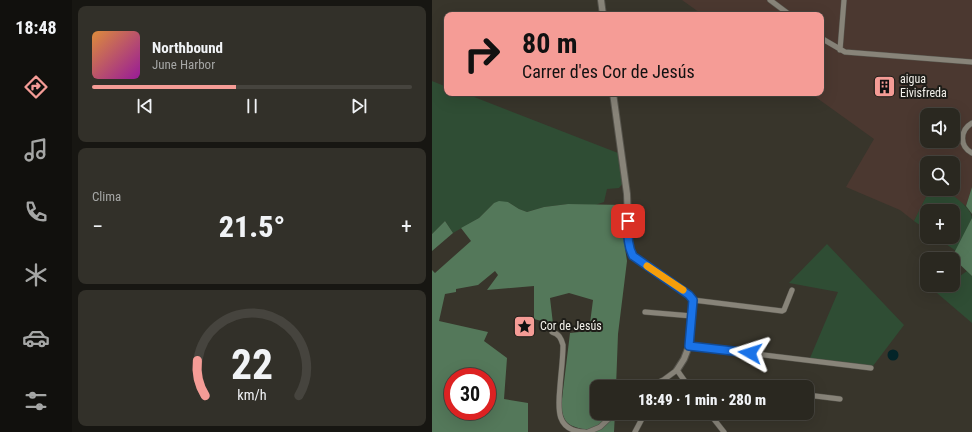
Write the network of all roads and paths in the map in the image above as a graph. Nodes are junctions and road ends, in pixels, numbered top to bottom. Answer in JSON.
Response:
{"nodes":[{"id":1,"x":601,"y":0,"type":"edge"},
{"id":2,"x":770,"y":0,"type":"edge"},
{"id":3,"x":844,"y":0,"type":"edge"},
{"id":4,"x":603,"y":12,"type":"edge"},
{"id":5,"x":786,"y":12,"type":"edge"},
{"id":6,"x":824,"y":40,"type":"edge"},
{"id":7,"x":840,"y":50,"type":"junction"},
{"id":8,"x":972,"y":62,"type":"edge"},
{"id":9,"x":613,"y":96,"type":"edge"},
{"id":10,"x":972,"y":123,"type":"edge"},
{"id":11,"x":972,"y":153,"type":"edge"},
{"id":12,"x":792,"y":290,"type":"dead end"},
{"id":13,"x":693,"y":300,"type":"junction"},
{"id":14,"x":645,"y":312,"type":"dead end"},
{"id":15,"x":692,"y":316,"type":"junction"},
{"id":16,"x":552,"y":332,"type":"dead end"},
{"id":17,"x":689,"y":346,"type":"junction"},
{"id":18,"x":871,"y":368,"type":"dead end"},
{"id":19,"x":677,"y":370,"type":"junction"},
{"id":20,"x":663,"y":380,"type":"edge"},
{"id":21,"x":684,"y":380,"type":"edge"},
{"id":22,"x":814,"y":396,"type":"edge"},
{"id":23,"x":840,"y":399,"type":"dead end"},
{"id":24,"x":608,"y":420,"type":"edge"},
{"id":25,"x":641,"y":420,"type":"edge"},
{"id":26,"x":715,"y":420,"type":"edge"},
{"id":27,"x":585,"y":432,"type":"edge"},
{"id":28,"x":588,"y":432,"type":"edge"},
{"id":29,"x":635,"y":432,"type":"edge"},
{"id":30,"x":724,"y":432,"type":"edge"}],
"edges":[{"from":1,"to":4,"type":"street"},
{"from":2,"to":5,"type":"street"},
{"from":3,"to":7,"type":"street"},
{"from":6,"to":7,"type":"street"},
{"from":7,"to":8,"type":"street"},
{"from":9,"to":13,"type":"street"},
{"from":10,"to":11,"type":"street"},
{"from":12,"to":13,"type":"street"},
{"from":13,"to":15,"type":"street"},
{"from":14,"to":15,"type":"street"},
{"from":15,"to":17,"type":"street"},
{"from":16,"to":27,"type":"street"},
{"from":17,"to":18,"type":"street"},
{"from":17,"to":19,"type":"street"},
{"from":19,"to":20,"type":"street"},
{"from":19,"to":21,"type":"street"},
{"from":22,"to":23,"type":"street"},
{"from":24,"to":28,"type":"street"},
{"from":25,"to":29,"type":"street"},
{"from":26,"to":30,"type":"street"}]}
